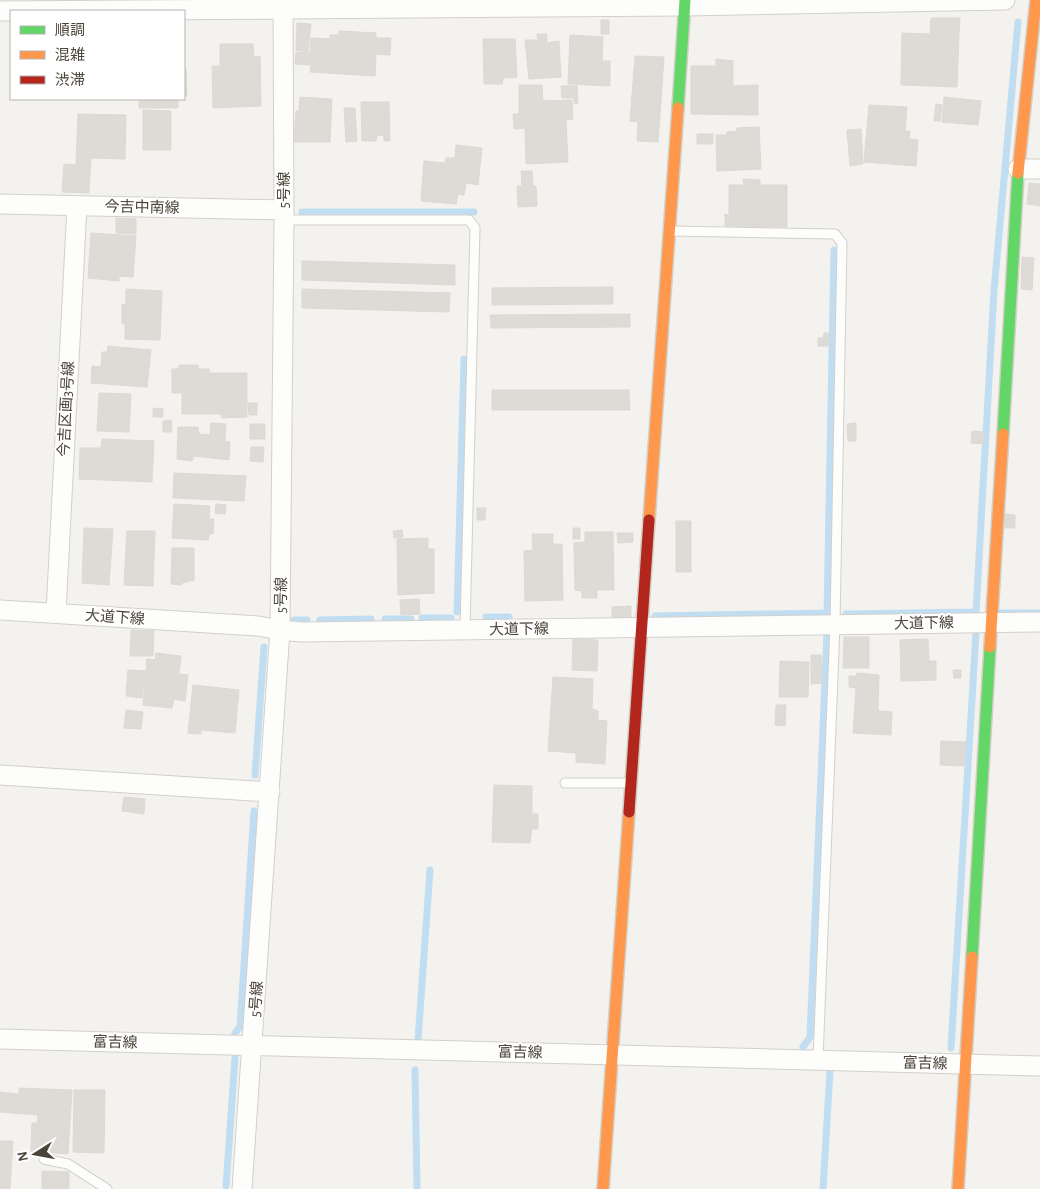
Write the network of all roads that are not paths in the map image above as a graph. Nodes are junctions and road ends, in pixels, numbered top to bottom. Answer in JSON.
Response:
{"nodes":[{"id":1,"x":1005,"y":0,"type":"edge"},
{"id":2,"x":1036,"y":0,"type":"edge"},
{"id":3,"x":685,"y":3,"type":"edge"},
{"id":4,"x":283,"y":4,"type":"edge"},
{"id":5,"x":40,"y":10,"type":"edge"},
{"id":6,"x":1018,"y":169,"type":"junction"},
{"id":7,"x":1040,"y":169,"type":"edge"},
{"id":8,"x":0,"y":204,"type":"edge"},
{"id":9,"x":77,"y":206,"type":"junction"},
{"id":10,"x":284,"y":215,"type":"junction"},
{"id":11,"x":670,"y":231,"type":"junction"},
{"id":12,"x":0,"y":610,"type":"edge"},
{"id":13,"x":56,"y":613,"type":"junction"},
{"id":14,"x":1040,"y":622,"type":"edge"},
{"id":15,"x":992,"y":623,"type":"junction"},
{"id":16,"x":834,"y":625,"type":"junction"},
{"id":17,"x":642,"y":627,"type":"junction"},
{"id":18,"x":464,"y":629,"type":"junction"},
{"id":19,"x":280,"y":630,"type":"junction"},
{"id":20,"x":0,"y":774,"type":"edge"},
{"id":21,"x":565,"y":783,"type":"dead end"},
{"id":22,"x":632,"y":784,"type":"junction"},
{"id":23,"x":270,"y":792,"type":"junction"},
{"id":24,"x":0,"y":1039,"type":"edge"},
{"id":25,"x":253,"y":1045,"type":"junction"},
{"id":26,"x":614,"y":1055,"type":"junction"},
{"id":27,"x":818,"y":1060,"type":"junction"},
{"id":28,"x":966,"y":1064,"type":"junction"},
{"id":29,"x":1040,"y":1066,"type":"edge"},
{"id":30,"x":44,"y":1159,"type":"dead end"},
{"id":31,"x":106,"y":1189,"type":"edge"},
{"id":32,"x":242,"y":1189,"type":"edge"},
{"id":33,"x":603,"y":1189,"type":"edge"},
{"id":34,"x":958,"y":1189,"type":"edge"}],
"edges":[{"from":1,"to":3,"type":"street"},
{"from":2,"to":6,"type":"street"},
{"from":3,"to":4,"type":"street"},
{"from":3,"to":11,"type":"street"},
{"from":4,"to":5,"type":"street"},
{"from":4,"to":10,"type":"street","name":"5号線"},
{"from":6,"to":7,"type":"street"},
{"from":6,"to":15,"type":"street"},
{"from":8,"to":9,"type":"street","name":"今吉中南線"},
{"from":9,"to":10,"type":"street","name":"今吉中南線"},
{"from":9,"to":13,"type":"street","name":"今吉区画3号線"},
{"from":10,"to":18,"type":"lane"},
{"from":10,"to":19,"type":"street","name":"5号線"},
{"from":11,"to":16,"type":"lane"},
{"from":11,"to":17,"type":"street"},
{"from":12,"to":13,"type":"street","name":"大道下線"},
{"from":13,"to":19,"type":"street","name":"大道下線"},
{"from":14,"to":15,"type":"street","name":"大道下線"},
{"from":15,"to":16,"type":"street","name":"大道下線"},
{"from":15,"to":28,"type":"street"},
{"from":16,"to":17,"type":"street","name":"大道下線"},
{"from":16,"to":27,"type":"lane"},
{"from":17,"to":18,"type":"street","name":"大道下線"},
{"from":17,"to":22,"type":"street"},
{"from":18,"to":19,"type":"street","name":"大道下線"},
{"from":19,"to":23,"type":"street","name":"5号線"},
{"from":20,"to":23,"type":"street"},
{"from":21,"to":22,"type":"lane"},
{"from":22,"to":26,"type":"street"},
{"from":23,"to":25,"type":"street","name":"5号線"},
{"from":24,"to":25,"type":"street","name":"富吉線"},
{"from":25,"to":26,"type":"street","name":"富吉線"},
{"from":25,"to":32,"type":"street","name":"5号線"},
{"from":26,"to":27,"type":"street","name":"富吉線"},
{"from":26,"to":33,"type":"street"},
{"from":27,"to":28,"type":"street","name":"富吉線"},
{"from":28,"to":29,"type":"street","name":"富吉線"},
{"from":28,"to":34,"type":"street"},
{"from":30,"to":31,"type":"lane"}]}
